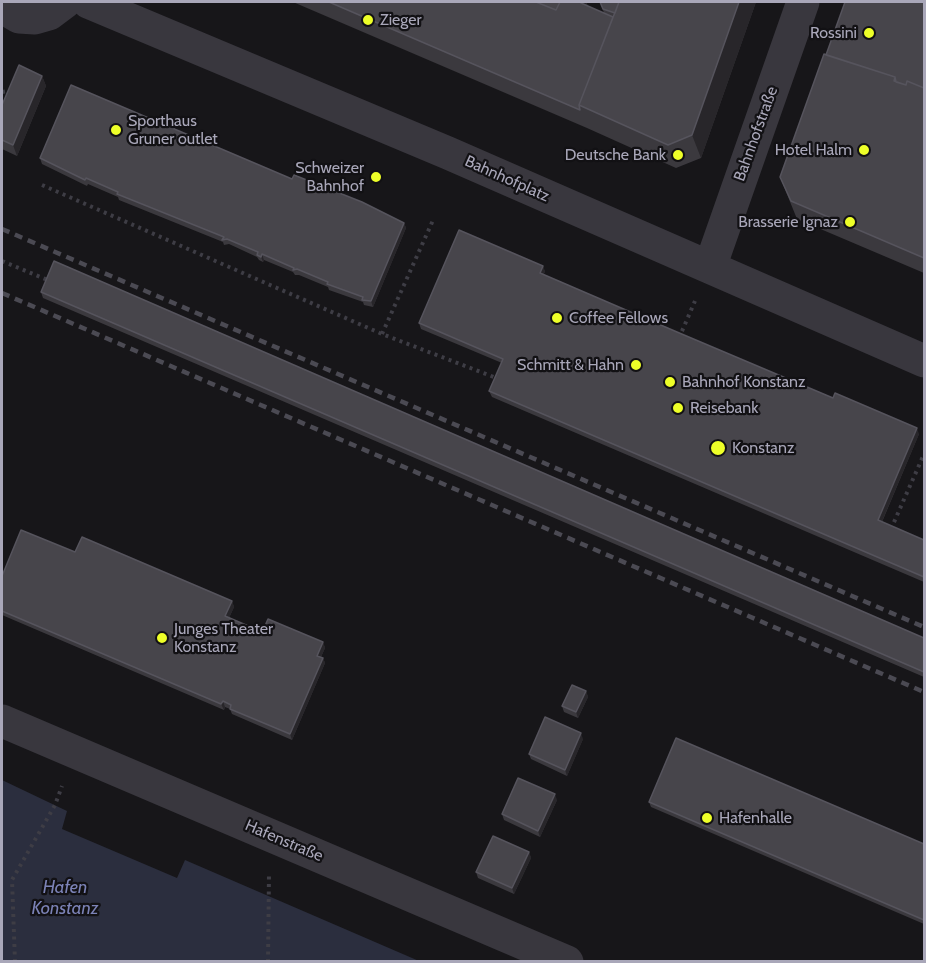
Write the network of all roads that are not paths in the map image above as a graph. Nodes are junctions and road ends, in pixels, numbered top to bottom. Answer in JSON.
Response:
{"nodes":[{"id":1,"x":65,"y":2,"type":"edge"},
{"id":2,"x":88,"y":2,"type":"edge"},
{"id":3,"x":803,"y":2,"type":"edge"},
{"id":4,"x":3,"y":11,"type":"edge"},
{"id":5,"x":710,"y":267,"type":"junction"},
{"id":6,"x":924,"y":361,"type":"edge"},
{"id":7,"x":2,"y":721,"type":"edge"},
{"id":8,"x":567,"y":962,"type":"edge"}],
"edges":[{"from":1,"to":4,"type":"street"},
{"from":2,"to":5,"type":"street","name":"Bahnhofplatz"},
{"from":3,"to":5,"type":"street","name":"Bahnhofstraße"},
{"from":5,"to":6,"type":"street","name":"Bahnhofplatz"},
{"from":7,"to":8,"type":"street","name":"Hafenstraße"}]}
